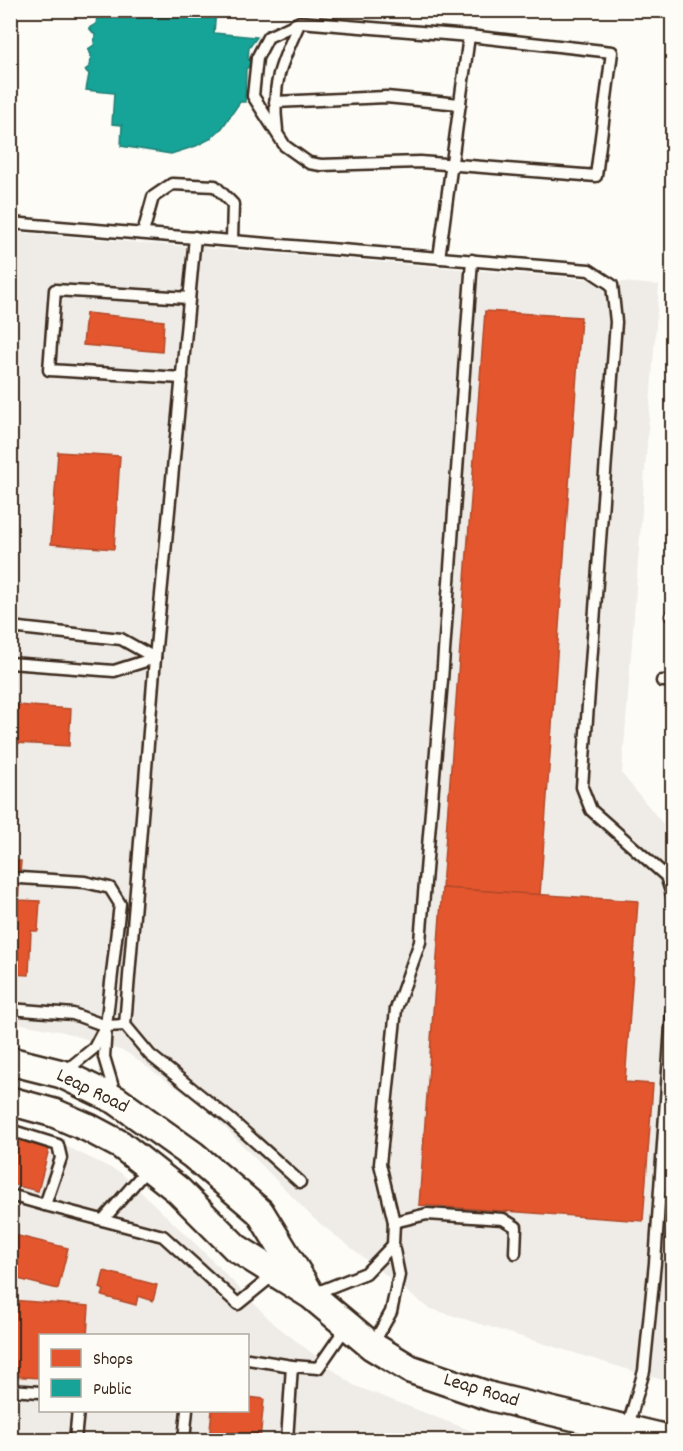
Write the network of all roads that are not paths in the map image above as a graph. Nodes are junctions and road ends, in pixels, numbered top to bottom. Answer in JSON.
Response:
{"nodes":[{"id":1,"x":300,"y":22,"type":"junction"},
{"id":2,"x":469,"y":36,"type":"junction"},
{"id":3,"x":275,"y":102,"type":"junction"},
{"id":4,"x":460,"y":104,"type":"junction"},
{"id":5,"x":277,"y":136,"type":"junction"},
{"id":6,"x":453,"y":164,"type":"junction"},
{"id":7,"x":10,"y":223,"type":"edge"},
{"id":8,"x":143,"y":233,"type":"junction"},
{"id":9,"x":195,"y":237,"type":"junction"},
{"id":10,"x":232,"y":240,"type":"junction"},
{"id":11,"x":439,"y":258,"type":"junction"},
{"id":12,"x":472,"y":260,"type":"junction"},
{"id":13,"x":189,"y":298,"type":"junction"},
{"id":14,"x":182,"y":378,"type":"junction"},
{"id":15,"x":10,"y":627,"type":"edge"},
{"id":16,"x":155,"y":658,"type":"junction"},
{"id":17,"x":10,"y":663,"type":"edge"},
{"id":18,"x":20,"y":878,"type":"dead end"},
{"id":19,"x":672,"y":895,"type":"edge"},
{"id":20,"x":10,"y":1009,"type":"edge"},
{"id":21,"x":672,"y":1011,"type":"edge"},
{"id":22,"x":125,"y":1025,"type":"junction"},
{"id":23,"x":106,"y":1026,"type":"junction"},
{"id":24,"x":10,"y":1061,"type":"edge"},
{"id":25,"x":62,"y":1074,"type":"junction"},
{"id":26,"x":116,"y":1100,"type":"junction"},
{"id":27,"x":10,"y":1101,"type":"edge"},
{"id":28,"x":10,"y":1130,"type":"edge"},
{"id":29,"x":149,"y":1167,"type":"junction"},
{"id":30,"x":300,"y":1182,"type":"dead end"},
{"id":31,"x":10,"y":1195,"type":"edge"},
{"id":32,"x":45,"y":1205,"type":"junction"},
{"id":33,"x":103,"y":1220,"type":"junction"},
{"id":34,"x":394,"y":1221,"type":"junction"},
{"id":35,"x":393,"y":1245,"type":"junction"},
{"id":36,"x":515,"y":1253,"type":"dead end"},
{"id":37,"x":276,"y":1273,"type":"junction"},
{"id":38,"x":311,"y":1295,"type":"junction"},
{"id":39,"x":347,"y":1326,"type":"junction"},
{"id":40,"x":372,"y":1347,"type":"junction"},
{"id":41,"x":249,"y":1359,"type":"edge"},
{"id":42,"x":292,"y":1366,"type":"junction"},
{"id":43,"x":10,"y":1390,"type":"edge"},
{"id":44,"x":39,"y":1392,"type":"edge"},
{"id":45,"x":78,"y":1412,"type":"edge"},
{"id":46,"x":187,"y":1412,"type":"edge"},
{"id":47,"x":627,"y":1429,"type":"junction"},
{"id":48,"x":75,"y":1440,"type":"edge"},
{"id":49,"x":184,"y":1440,"type":"edge"},
{"id":50,"x":287,"y":1440,"type":"edge"},
{"id":51,"x":672,"y":1440,"type":"edge"}],
"edges":[{"from":1,"to":2,"type":"lane"},
{"from":1,"to":3,"type":"lane"},
{"from":1,"to":5,"type":"lane"},
{"from":2,"to":4,"type":"lane"},
{"from":2,"to":6,"type":"lane"},
{"from":3,"to":4,"type":"lane"},
{"from":3,"to":5,"type":"lane"},
{"from":4,"to":6,"type":"lane"},
{"from":5,"to":6,"type":"lane"},
{"from":6,"to":11,"type":"lane"},
{"from":7,"to":8,"type":"lane"},
{"from":8,"to":9,"type":"lane"},
{"from":8,"to":10,"type":"lane"},
{"from":9,"to":10,"type":"lane"},
{"from":9,"to":13,"type":"lane"},
{"from":10,"to":11,"type":"lane"},
{"from":11,"to":12,"type":"lane"},
{"from":12,"to":19,"type":"lane"},
{"from":12,"to":34,"type":"lane"},
{"from":13,"to":14,"type":"lane"},
{"from":13,"to":14,"type":"lane"},
{"from":14,"to":16,"type":"lane"},
{"from":15,"to":16,"type":"lane"},
{"from":16,"to":17,"type":"lane"},
{"from":16,"to":22,"type":"lane"},
{"from":18,"to":23,"type":"lane"},
{"from":20,"to":23,"type":"lane"},
{"from":21,"to":47,"type":"lane"},
{"from":22,"to":23,"type":"lane"},
{"from":22,"to":30,"type":"lane"},
{"from":23,"to":25,"type":"lane"},
{"from":23,"to":26,"type":"lane"},
{"from":24,"to":25,"type":"street","name":"Leap Road"},
{"from":25,"to":26,"type":"street","name":"Leap Road"},
{"from":26,"to":38,"type":"street","name":"Leap Road"},
{"from":27,"to":29,"type":"street","name":"Leap Road"},
{"from":28,"to":32,"type":"lane"},
{"from":29,"to":33,"type":"lane"},
{"from":29,"to":37,"type":"street","name":"Leap Road"},
{"from":31,"to":32,"type":"lane"},
{"from":32,"to":33,"type":"lane"},
{"from":33,"to":37,"type":"lane"},
{"from":34,"to":35,"type":"lane"},
{"from":34,"to":36,"type":"lane"},
{"from":35,"to":38,"type":"lane"},
{"from":35,"to":40,"type":"lane"},
{"from":37,"to":38,"type":"street","name":"Leap Road"},
{"from":38,"to":39,"type":"street","name":"Leap Road"},
{"from":39,"to":40,"type":"street","name":"Leap Road"},
{"from":39,"to":42,"type":"lane"},
{"from":40,"to":47,"type":"street","name":"Leap Road"},
{"from":41,"to":42,"type":"lane"},
{"from":42,"to":50,"type":"lane"},
{"from":43,"to":44,"type":"lane"},
{"from":45,"to":48,"type":"lane"},
{"from":46,"to":49,"type":"lane"},
{"from":47,"to":51,"type":"street","name":"Leap Road"}]}
